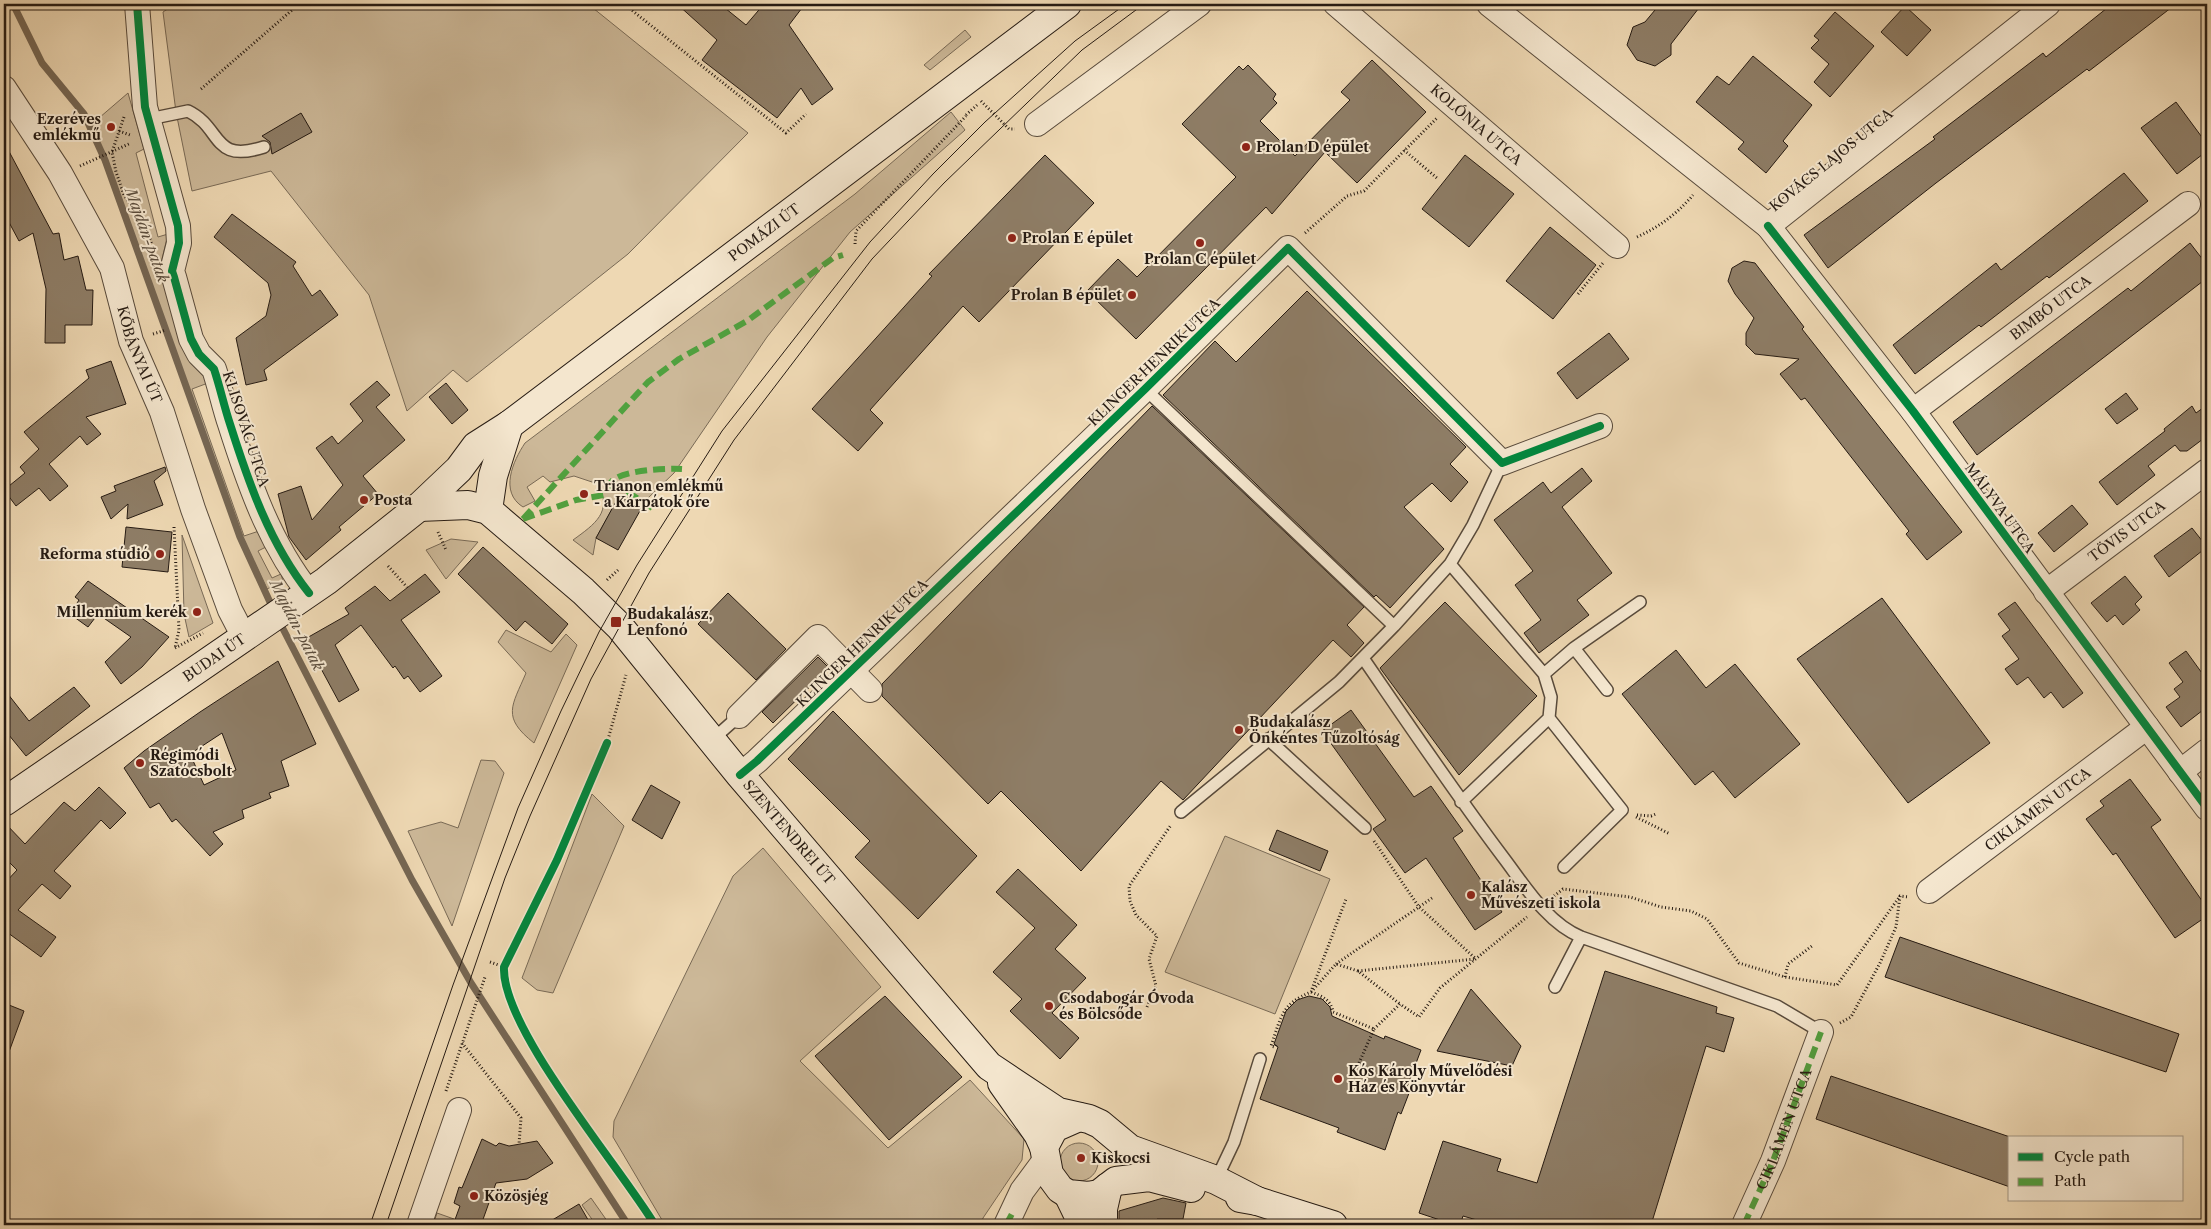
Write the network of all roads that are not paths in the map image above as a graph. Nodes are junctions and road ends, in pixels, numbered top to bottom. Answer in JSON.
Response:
{"nodes":[{"id":1,"x":137,"y":4,"type":"edge"},
{"id":2,"x":1067,"y":4,"type":"edge"},
{"id":3,"x":1199,"y":4,"type":"edge"},
{"id":4,"x":1336,"y":4,"type":"edge"},
{"id":5,"x":1489,"y":4,"type":"edge"},
{"id":6,"x":2048,"y":4,"type":"edge"},
{"id":7,"x":4,"y":88,"type":"edge"},
{"id":8,"x":1037,"y":124,"type":"road end"},
{"id":9,"x":151,"y":126,"type":"junction"},
{"id":10,"x":264,"y":147,"type":"dead end"},
{"id":11,"x":2188,"y":204,"type":"dead end"},
{"id":12,"x":1768,"y":226,"type":"junction"},
{"id":13,"x":1617,"y":246,"type":"road end"},
{"id":14,"x":1145,"y":389,"type":"junction"},
{"id":15,"x":1912,"y":411,"type":"junction"},
{"id":16,"x":509,"y":425,"type":"junction"},
{"id":17,"x":1600,"y":426,"type":"dead end"},
{"id":18,"x":1502,"y":463,"type":"junction"},
{"id":19,"x":460,"y":470,"type":"junction"},
{"id":20,"x":2207,"y":471,"type":"edge"},
{"id":21,"x":420,"y":507,"type":"junction"},
{"id":22,"x":478,"y":508,"type":"junction"},
{"id":23,"x":1450,"y":564,"type":"junction"},
{"id":24,"x":2046,"y":592,"type":"junction"},
{"id":25,"x":300,"y":599,"type":"junction"},
{"id":26,"x":1640,"y":602,"type":"dead end"},
{"id":27,"x":1394,"y":626,"type":"junction"},
{"id":28,"x":252,"y":632,"type":"junction"},
{"id":29,"x":1574,"y":648,"type":"junction"},
{"id":30,"x":1363,"y":658,"type":"junction"},
{"id":31,"x":851,"y":670,"type":"junction"},
{"id":32,"x":1544,"y":674,"type":"junction"},
{"id":33,"x":870,"y":690,"type":"dead end"},
{"id":34,"x":1606,"y":690,"type":"dead end"},
{"id":35,"x":739,"y":716,"type":"joint"},
{"id":36,"x":1548,"y":718,"type":"junction"},
{"id":37,"x":2147,"y":727,"type":"junction"},
{"id":38,"x":1268,"y":739,"type":"junction"},
{"id":39,"x":712,"y":740,"type":"junction"},
{"id":40,"x":2207,"y":751,"type":"edge"},
{"id":41,"x":2180,"y":772,"type":"junction"},
{"id":42,"x":740,"y":775,"type":"junction"},
{"id":43,"x":6,"y":796,"type":"edge"},
{"id":44,"x":1461,"y":802,"type":"junction"},
{"id":45,"x":2207,"y":808,"type":"edge"},
{"id":46,"x":1181,"y":812,"type":"road end"},
{"id":47,"x":1365,"y":828,"type":"road end"},
{"id":48,"x":1564,"y":867,"type":"dead end"},
{"id":49,"x":1929,"y":891,"type":"road end"},
{"id":50,"x":1581,"y":937,"type":"junction"},
{"id":51,"x":1555,"y":987,"type":"dead end"},
{"id":52,"x":1821,"y":1032,"type":"joint"},
{"id":53,"x":1260,"y":1059,"type":"dead end"},
{"id":54,"x":989,"y":1066,"type":"junction"},
{"id":55,"x":459,"y":1110,"type":"dead end"},
{"id":56,"x":1079,"y":1117,"type":"junction"},
{"id":57,"x":1114,"y":1136,"type":"junction"},
{"id":58,"x":1044,"y":1154,"type":"junction"},
{"id":59,"x":1216,"y":1180,"type":"junction"},
{"id":60,"x":1112,"y":1184,"type":"junction"},
{"id":61,"x":1064,"y":1191,"type":"junction"},
{"id":62,"x":1257,"y":1201,"type":"junction"},
{"id":63,"x":1009,"y":1219,"type":"edge"},
{"id":64,"x":419,"y":1225,"type":"edge"},
{"id":65,"x":1083,"y":1225,"type":"edge"},
{"id":66,"x":1103,"y":1225,"type":"edge"},
{"id":67,"x":1333,"y":1225,"type":"edge"},
{"id":68,"x":1744,"y":1225,"type":"edge"}],
"edges":[{"from":1,"to":9,"type":"street","name":"KLISOVÁC UTCA"},
{"from":2,"to":16,"type":"main road","name":"POMÁZI ÚT"},
{"from":3,"to":8,"type":"street"},
{"from":4,"to":13,"type":"street","name":"KOLÓNIA UTCA"},
{"from":5,"to":12,"type":"street","name":"KOVÁCS LAJOS UTCA"},
{"from":6,"to":12,"type":"street","name":"KOVÁCS LAJOS UTCA"},
{"from":7,"to":28,"type":"street","name":"KŐBÁNYAI ÚT"},
{"from":9,"to":10,"type":"lane"},
{"from":9,"to":25,"type":"street","name":"KLISOVÁC UTCA"},
{"from":11,"to":15,"type":"street","name":"BIMBÓ UTCA"},
{"from":12,"to":15,"type":"street","name":"MÁLYVA UTCA"},
{"from":14,"to":18,"type":"street","name":"KLINGER HENRIK UTCA"},
{"from":14,"to":27,"type":"lane"},
{"from":14,"to":31,"type":"street","name":"KLINGER HENRIK UTCA"},
{"from":15,"to":24,"type":"street","name":"MÁLYVA UTCA"},
{"from":16,"to":19,"type":"main road","name":"POMÁZI ÚT"},
{"from":16,"to":22,"type":"main road"},
{"from":17,"to":18,"type":"street"},
{"from":18,"to":23,"type":"lane"},
{"from":19,"to":21,"type":"main road","name":"BUDAI ÚT"},
{"from":19,"to":22,"type":"main road"},
{"from":20,"to":24,"type":"street","name":"TÖVIS UTCA"},
{"from":21,"to":22,"type":"main road"},
{"from":21,"to":25,"type":"main road","name":"BUDAI ÚT"},
{"from":22,"to":39,"type":"main road","name":"SZENTENDREI ÚT"},
{"from":23,"to":27,"type":"lane"},
{"from":23,"to":32,"type":"lane"},
{"from":24,"to":37,"type":"street","name":"MÁLYVA UTCA"},
{"from":25,"to":28,"type":"main road","name":"BUDAI ÚT"},
{"from":26,"to":29,"type":"lane"},
{"from":27,"to":30,"type":"lane"},
{"from":28,"to":43,"type":"main road","name":"BUDAI ÚT"},
{"from":29,"to":32,"type":"lane"},
{"from":29,"to":34,"type":"lane"},
{"from":30,"to":38,"type":"lane"},
{"from":30,"to":44,"type":"lane"},
{"from":31,"to":33,"type":"street"},
{"from":31,"to":35,"type":"street"},
{"from":31,"to":42,"type":"street","name":"KLINGER HENRIK UTCA"},
{"from":32,"to":36,"type":"lane"},
{"from":35,"to":39,"type":"lane"},
{"from":36,"to":44,"type":"lane"},
{"from":36,"to":48,"type":"lane"},
{"from":37,"to":41,"type":"street","name":"MÁLYVA UTCA"},
{"from":37,"to":49,"type":"street","name":"CIKLÁMEN UTCA"},
{"from":38,"to":46,"type":"lane"},
{"from":38,"to":47,"type":"lane"},
{"from":39,"to":42,"type":"main road","name":"SZENTENDREI ÚT"},
{"from":40,"to":41,"type":"street"},
{"from":41,"to":45,"type":"street","name":"MÁLYVA UTCA"},
{"from":42,"to":54,"type":"main road","name":"SZENTENDREI ÚT"},
{"from":44,"to":50,"type":"lane"},
{"from":50,"to":51,"type":"lane"},
{"from":50,"to":52,"type":"lane"},
{"from":52,"to":68,"type":"street","name":"CIKLÁMEN UTCA"},
{"from":53,"to":59,"type":"lane"},
{"from":54,"to":56,"type":"main road","name":"SZENTENDREI ÚT"},
{"from":54,"to":58,"type":"main road"},
{"from":55,"to":64,"type":"street"},
{"from":56,"to":57,"type":"main road"},
{"from":56,"to":58,"type":"main road"},
{"from":57,"to":59,"type":"main road"},
{"from":57,"to":60,"type":"main road"},
{"from":58,"to":61,"type":"main road"},
{"from":58,"to":63,"type":"street"},
{"from":59,"to":62,"type":"main road"},
{"from":60,"to":61,"type":"main road"},
{"from":60,"to":62,"type":"main road"},
{"from":60,"to":66,"type":"main road"},
{"from":61,"to":63,"type":"street"},
{"from":61,"to":65,"type":"main road"},
{"from":62,"to":67,"type":"main road"}]}
